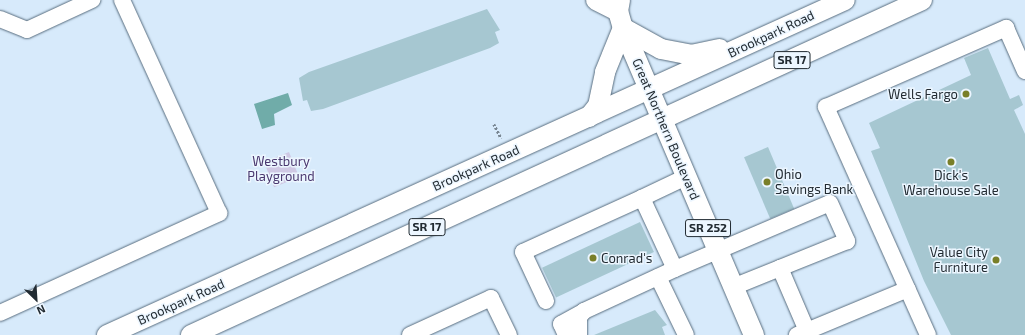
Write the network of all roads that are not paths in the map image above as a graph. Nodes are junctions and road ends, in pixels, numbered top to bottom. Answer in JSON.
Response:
{"nodes":[{"id":1,"x":92,"y":0,"type":"edge"},
{"id":2,"x":122,"y":0,"type":"edge"},
{"id":3,"x":596,"y":0,"type":"edge"},
{"id":4,"x":845,"y":0,"type":"edge"},
{"id":5,"x":922,"y":0,"type":"edge"},
{"id":6,"x":620,"y":13,"type":"edge"},
{"id":7,"x":0,"y":19,"type":"edge"},
{"id":8,"x":760,"y":40,"type":"junction"},
{"id":9,"x":1025,"y":71,"type":"edge"},
{"id":10,"x":650,"y":89,"type":"junction"},
{"id":11,"x":589,"y":117,"type":"junction"},
{"id":12,"x":662,"y":120,"type":"junction"},
{"id":13,"x":686,"y":177,"type":"junction"},
{"id":14,"x":642,"y":198,"type":"junction"},
{"id":15,"x":717,"y":250,"type":"junction"},
{"id":16,"x":780,"y":268,"type":"junction"},
{"id":17,"x":675,"y":269,"type":"junction"},
{"id":18,"x":658,"y":277,"type":"junction"},
{"id":19,"x":733,"y":287,"type":"junction"},
{"id":20,"x":908,"y":289,"type":"junction"},
{"id":21,"x":546,"y":301,"type":"dead end"},
{"id":22,"x":584,"y":311,"type":"junction"},
{"id":23,"x":0,"y":313,"type":"edge"},
{"id":24,"x":684,"y":334,"type":"edge"},
{"id":25,"x":804,"y":334,"type":"edge"},
{"id":26,"x":107,"y":335,"type":"edge"},
{"id":27,"x":191,"y":335,"type":"edge"},
{"id":28,"x":410,"y":335,"type":"edge"},
{"id":29,"x":509,"y":335,"type":"edge"},
{"id":30,"x":566,"y":335,"type":"edge"},
{"id":31,"x":579,"y":335,"type":"edge"},
{"id":32,"x":754,"y":335,"type":"edge"},
{"id":33,"x":928,"y":335,"type":"edge"}],
"edges":[{"from":1,"to":7,"type":"lane"},
{"from":2,"to":23,"type":"lane"},
{"from":3,"to":6,"type":"main road"},
{"from":4,"to":8,"type":"main road","name":"Brookpark Road","number":"SR 17"},
{"from":5,"to":12,"type":"main road","number":"SR 17"},
{"from":6,"to":8,"type":"main road"},
{"from":6,"to":10,"type":"main road","name":"Great Northern Boulevard","number":"SR 252"},
{"from":6,"to":11,"type":"main road"},
{"from":8,"to":10,"type":"main road","name":"Brookpark Road","number":"SR 17"},
{"from":9,"to":20,"type":"lane"},
{"from":10,"to":11,"type":"main road","name":"Brookpark Road","number":"SR 17"},
{"from":10,"to":12,"type":"main road","name":"Great Northern Boulevard","number":"SR 252"},
{"from":11,"to":26,"type":"main road","name":"Brookpark Road","number":"SR 17"},
{"from":12,"to":13,"type":"main road","name":"Great Northern Boulevard","number":"SR 252"},
{"from":12,"to":27,"type":"main road","number":"SR 17"},
{"from":13,"to":14,"type":"lane"},
{"from":13,"to":15,"type":"main road","name":"Great Northern Boulevard","number":"SR 252"},
{"from":14,"to":17,"type":"lane"},
{"from":14,"to":21,"type":"lane"},
{"from":15,"to":16,"type":"lane"},
{"from":15,"to":17,"type":"lane"},
{"from":15,"to":19,"type":"main road","name":"Great Northern Boulevard","number":"SR 252"},
{"from":16,"to":19,"type":"lane"},
{"from":16,"to":25,"type":"lane"},
{"from":17,"to":18,"type":"lane"},
{"from":18,"to":22,"type":"lane"},
{"from":18,"to":24,"type":"lane"},
{"from":19,"to":32,"type":"main road","name":"Great Northern Boulevard","number":"SR 252"},
{"from":20,"to":25,"type":"lane"},
{"from":20,"to":33,"type":"lane"},
{"from":22,"to":30,"type":"lane"},
{"from":22,"to":31,"type":"lane"},
{"from":28,"to":29,"type":"lane"}]}
